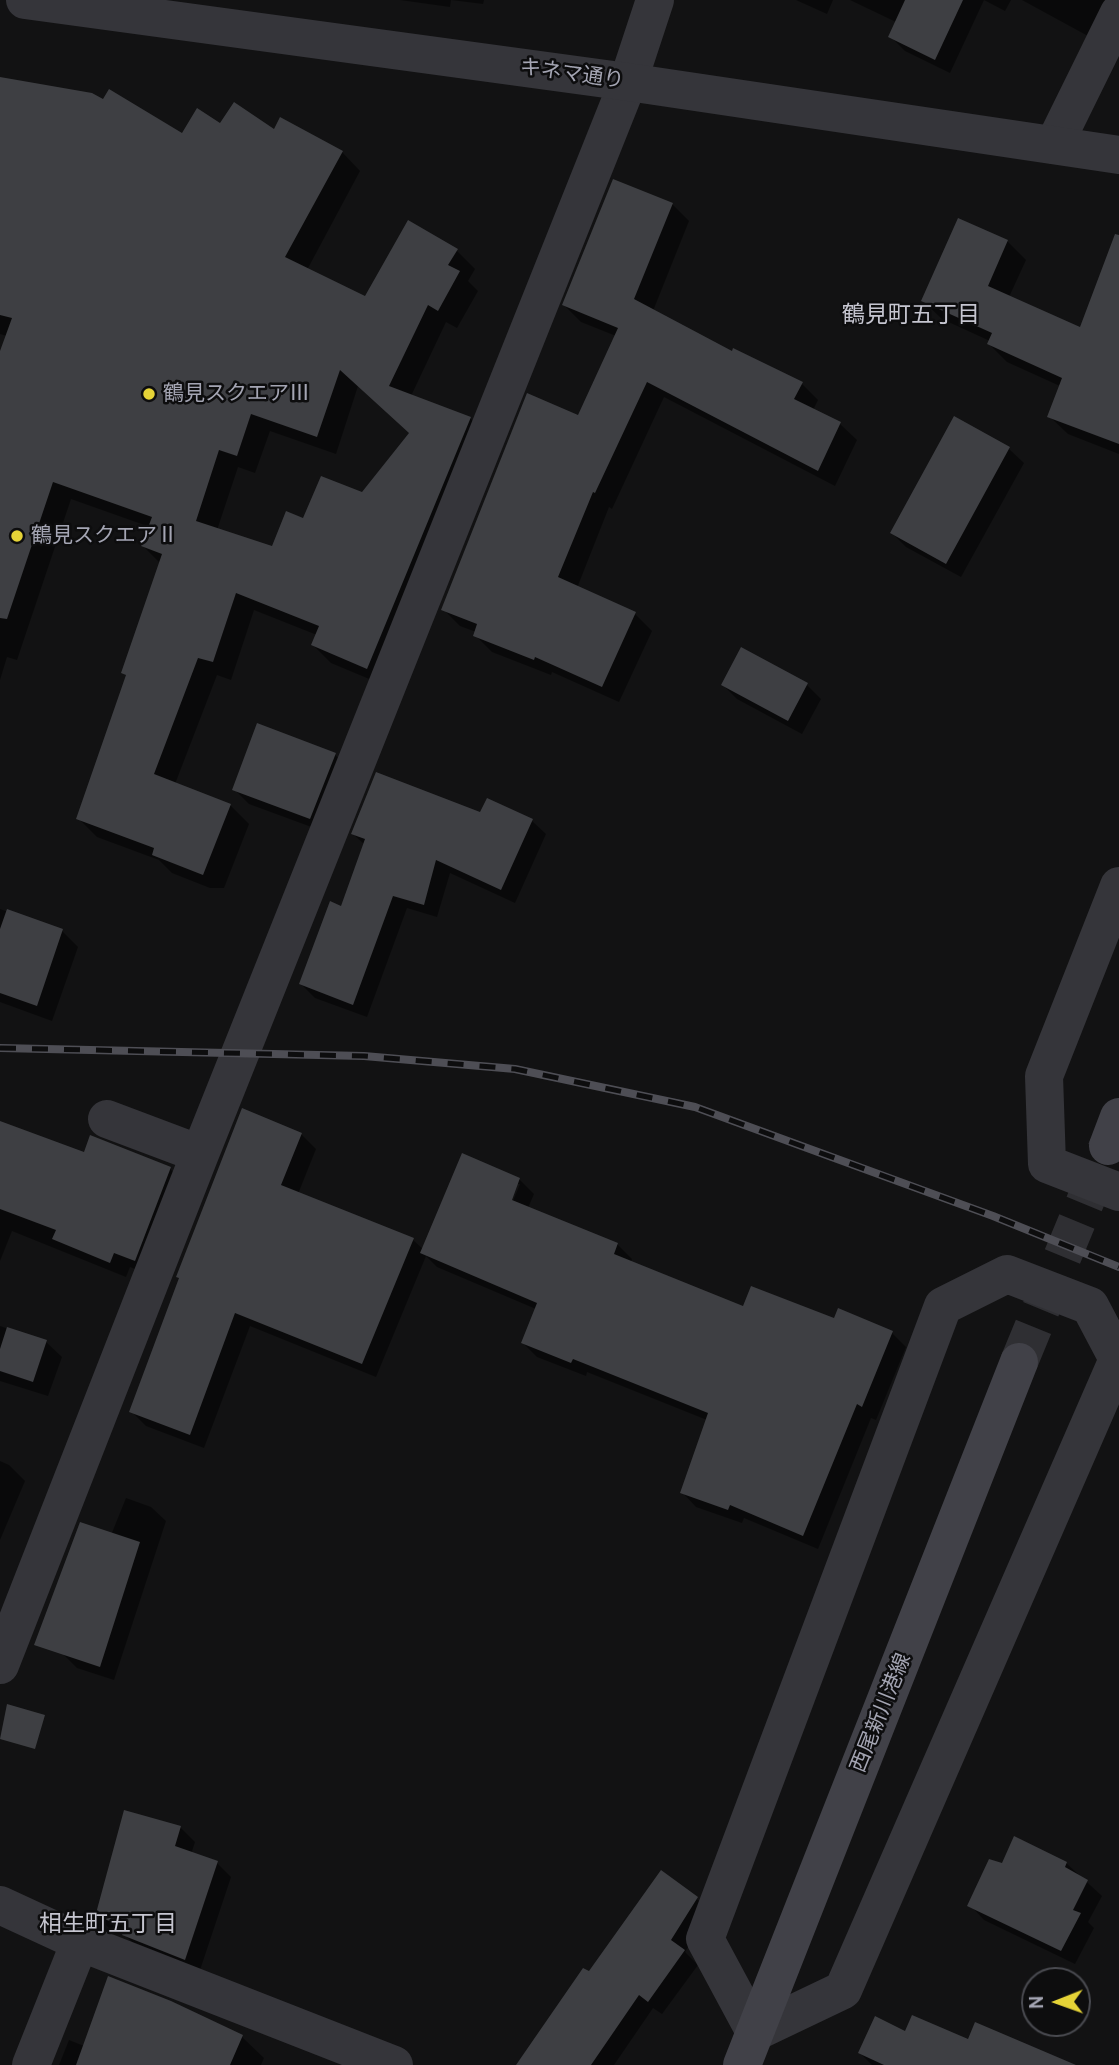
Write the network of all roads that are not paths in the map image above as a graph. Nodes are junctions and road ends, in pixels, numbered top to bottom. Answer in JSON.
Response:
{"nodes":[{"id":1,"x":25,"y":0,"type":"edge"},
{"id":2,"x":655,"y":0,"type":"edge"},
{"id":3,"x":1119,"y":13,"type":"edge"},
{"id":4,"x":628,"y":82,"type":"junction"},
{"id":5,"x":1054,"y":145,"type":"junction"},
{"id":6,"x":1119,"y":155,"type":"edge"},
{"id":7,"x":1119,"y":886,"type":"edge"},
{"id":8,"x":107,"y":1119,"type":"dead end"},
{"id":9,"x":200,"y":1154,"type":"junction"},
{"id":10,"x":1119,"y":1192,"type":"edge"},
{"id":11,"x":1019,"y":1362,"type":"tunnel mouth"},
{"id":12,"x":14,"y":1587,"type":"edge"},
{"id":13,"x":0,"y":1665,"type":"edge"},
{"id":14,"x":0,"y":1905,"type":"edge"},
{"id":15,"x":80,"y":1942,"type":"junction"},
{"id":16,"x":749,"y":2049,"type":"edge"},
{"id":17,"x":31,"y":2065,"type":"edge"},
{"id":18,"x":394,"y":2065,"type":"edge"}],
"edges":[{"from":1,"to":4,"type":"street","name":"キネマ通り"},
{"from":2,"to":4,"type":"street"},
{"from":3,"to":5,"type":"street"},
{"from":4,"to":5,"type":"street","name":"キネマ通り"},
{"from":4,"to":9,"type":"street"},
{"from":5,"to":6,"type":"street","name":"キネマ通り"},
{"from":7,"to":10,"type":"street"},
{"from":8,"to":9,"type":"street"},
{"from":9,"to":12,"type":"street"},
{"from":11,"to":16,"type":"main road","name":"西尾新川港線"},
{"from":12,"to":13,"type":"street"},
{"from":14,"to":15,"type":"street"},
{"from":15,"to":17,"type":"street"},
{"from":15,"to":18,"type":"street"},
{"from":16,"to":16,"type":"street"}]}
